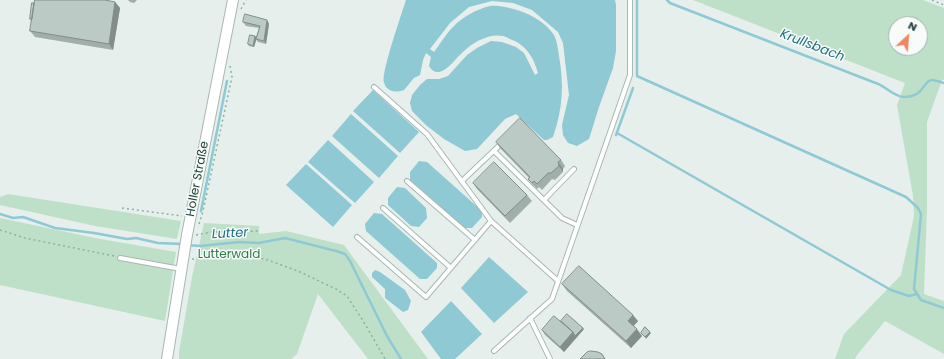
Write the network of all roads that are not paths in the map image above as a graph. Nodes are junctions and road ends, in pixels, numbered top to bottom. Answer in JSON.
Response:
{"nodes":[{"id":1,"x":233,"y":0,"type":"edge"},
{"id":2,"x":630,"y":0,"type":"edge"},
{"id":3,"x":374,"y":87,"type":"dead end"},
{"id":4,"x":503,"y":142,"type":"edge"},
{"id":5,"x":494,"y":151,"type":"junction"},
{"id":6,"x":574,"y":169,"type":"dead end"},
{"id":7,"x":406,"y":181,"type":"dead end"},
{"id":8,"x":462,"y":181,"type":"junction"},
{"id":9,"x":544,"y":200,"type":"junction"},
{"id":10,"x":383,"y":208,"type":"dead end"},
{"id":11,"x":491,"y":221,"type":"junction"},
{"id":12,"x":577,"y":225,"type":"junction"},
{"id":13,"x":358,"y":237,"type":"dead end"},
{"id":14,"x":474,"y":240,"type":"junction"},
{"id":15,"x":120,"y":258,"type":"road end"},
{"id":16,"x":451,"y":268,"type":"junction"},
{"id":17,"x":181,"y":269,"type":"junction"},
{"id":18,"x":558,"y":281,"type":"junction"},
{"id":19,"x":530,"y":318,"type":"junction"},
{"id":20,"x":494,"y":351,"type":"dead end"},
{"id":21,"x":167,"y":359,"type":"edge"},
{"id":22,"x":550,"y":359,"type":"edge"}],
"edges":[{"from":1,"to":17,"type":"street","name":"Holler Straße"},
{"from":2,"to":12,"type":"lane"},
{"from":3,"to":8,"type":"lane"},
{"from":4,"to":5,"type":"lane"},
{"from":5,"to":8,"type":"lane"},
{"from":5,"to":9,"type":"lane"},
{"from":6,"to":9,"type":"lane"},
{"from":7,"to":14,"type":"lane"},
{"from":8,"to":11,"type":"lane"},
{"from":9,"to":12,"type":"lane"},
{"from":10,"to":16,"type":"lane"},
{"from":11,"to":14,"type":"lane"},
{"from":11,"to":18,"type":"lane"},
{"from":12,"to":18,"type":"lane"},
{"from":13,"to":16,"type":"lane"},
{"from":14,"to":16,"type":"lane"},
{"from":15,"to":17,"type":"lane"},
{"from":17,"to":21,"type":"street","name":"Holler Straße"},
{"from":18,"to":19,"type":"lane"},
{"from":19,"to":20,"type":"lane"},
{"from":19,"to":22,"type":"lane"}]}
